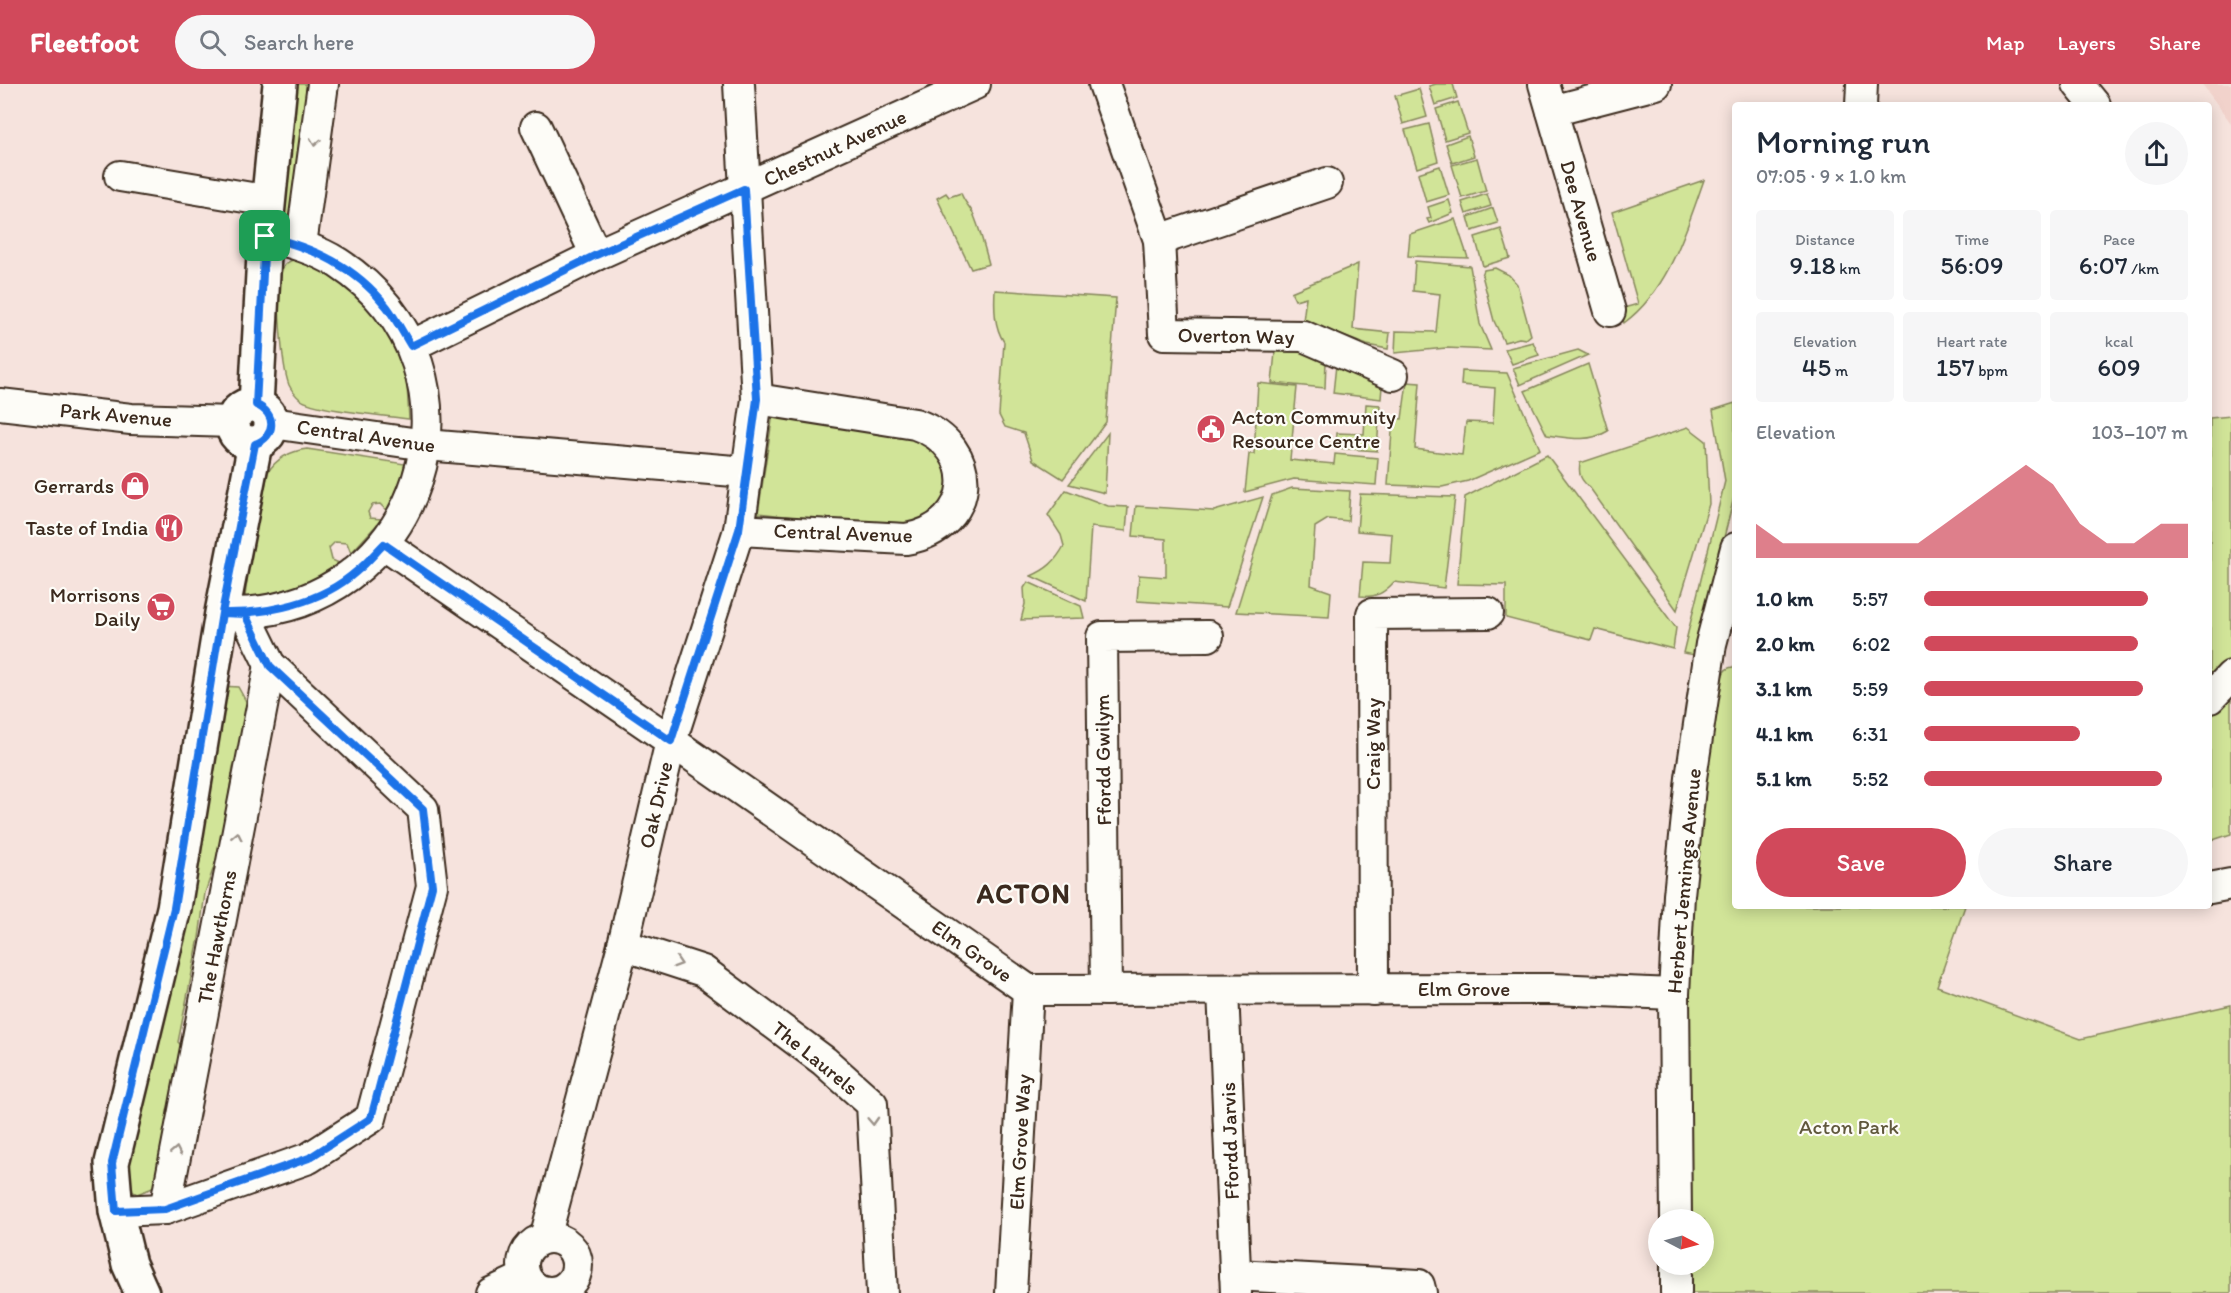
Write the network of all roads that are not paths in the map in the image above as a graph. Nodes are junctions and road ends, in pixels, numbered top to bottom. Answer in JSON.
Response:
{"nodes":[{"id":1,"x":279,"y":84,"type":"edge"},
{"id":2,"x":323,"y":84,"type":"edge"},
{"id":3,"x":740,"y":84,"type":"edge"},
{"id":4,"x":975,"y":84,"type":"edge"},
{"id":5,"x":1104,"y":84,"type":"edge"},
{"id":6,"x":1656,"y":84,"type":"edge"},
{"id":7,"x":1862,"y":84,"type":"edge"},
{"id":8,"x":2078,"y":84,"type":"edge"},
{"id":9,"x":1548,"y":98,"type":"edge"},
{"id":10,"x":1861,"y":102,"type":"edge"},
{"id":11,"x":2093,"y":102,"type":"edge"},
{"id":12,"x":536,"y":127,"type":"dead end"},
{"id":13,"x":120,"y":176,"type":"dead end"},
{"id":14,"x":1326,"y":183,"type":"dead end"},
{"id":15,"x":744,"y":189,"type":"junction"},
{"id":16,"x":269,"y":201,"type":"junction"},
{"id":17,"x":265,"y":236,"type":"junction"},
{"id":18,"x":1159,"y":240,"type":"junction"},
{"id":19,"x":301,"y":245,"type":"junction"},
{"id":20,"x":596,"y":255,"type":"junction"},
{"id":21,"x":1610,"y":311,"type":"dead end"},
{"id":22,"x":411,"y":346,"type":"junction"},
{"id":23,"x":1393,"y":375,"type":"dead end"},
{"id":24,"x":757,"y":399,"type":"junction"},
{"id":25,"x":0,"y":404,"type":"edge"},
{"id":26,"x":254,"y":424,"type":"junction"},
{"id":27,"x":426,"y":445,"type":"junction"},
{"id":28,"x":747,"y":472,"type":"junction"},
{"id":29,"x":739,"y":530,"type":"junction"},
{"id":30,"x":384,"y":544,"type":"junction"},
{"id":31,"x":1732,"y":579,"type":"edge"},
{"id":32,"x":234,"y":613,"type":"junction"},
{"id":33,"x":1488,"y":613,"type":"dead end"},
{"id":34,"x":1208,"y":636,"type":"dead end"},
{"id":35,"x":1723,"y":648,"type":"edge"},
{"id":36,"x":270,"y":666,"type":"junction"},
{"id":37,"x":2231,"y":676,"type":"edge"},
{"id":38,"x":2212,"y":696,"type":"edge"},
{"id":39,"x":671,"y":741,"type":"junction"},
{"id":40,"x":2231,"y":884,"type":"edge"},
{"id":41,"x":2212,"y":888,"type":"edge"},
{"id":42,"x":623,"y":945,"type":"junction"},
{"id":43,"x":1028,"y":990,"type":"junction"},
{"id":44,"x":1106,"y":990,"type":"junction"},
{"id":45,"x":1223,"y":990,"type":"junction"},
{"id":46,"x":1373,"y":990,"type":"junction"},
{"id":47,"x":1674,"y":994,"type":"junction"},
{"id":48,"x":165,"y":1209,"type":"junction"},
{"id":49,"x":1676,"y":1209,"type":"edge"},
{"id":50,"x":116,"y":1211,"type":"junction"},
{"id":51,"x":544,"y":1238,"type":"junction"},
{"id":52,"x":1676,"y":1275,"type":"edge"},
{"id":53,"x":525,"y":1277,"type":"junction"},
{"id":54,"x":1236,"y":1284,"type":"edge"},
{"id":55,"x":142,"y":1293,"type":"edge"},
{"id":56,"x":491,"y":1293,"type":"edge"},
{"id":57,"x":554,"y":1293,"type":"edge"},
{"id":58,"x":882,"y":1293,"type":"edge"},
{"id":59,"x":1011,"y":1293,"type":"edge"},
{"id":60,"x":1421,"y":1293,"type":"edge"},
{"id":61,"x":1676,"y":1293,"type":"edge"}],
"edges":[{"from":1,"to":16,"type":"main road"},
{"from":2,"to":19,"type":"street","one_way":true},
{"from":3,"to":15,"type":"street","name":"Oak Drive"},
{"from":4,"to":15,"type":"street","name":"Chestnut Avenue"},
{"from":5,"to":18,"type":"street","name":"Overton Way"},
{"from":6,"to":9,"type":"street","name":"Dee Avenue"},
{"from":7,"to":10,"type":"street"},
{"from":8,"to":11,"type":"street"},
{"from":9,"to":21,"type":"street","name":"Dee Avenue"},
{"from":12,"to":20,"type":"street"},
{"from":13,"to":16,"type":"street"},
{"from":14,"to":18,"type":"street"},
{"from":15,"to":20,"type":"street","name":"Chestnut Avenue"},
{"from":15,"to":24,"type":"street","name":"Oak Drive"},
{"from":16,"to":17,"type":"main road"},
{"from":17,"to":19,"type":"street"},
{"from":17,"to":26,"type":"main road"},
{"from":18,"to":23,"type":"street","name":"Overton Way"},
{"from":19,"to":22,"type":"street"},
{"from":20,"to":22,"type":"street","name":"Chestnut Avenue"},
{"from":22,"to":27,"type":"street"},
{"from":24,"to":28,"type":"street","name":"Oak Drive"},
{"from":24,"to":29,"type":"street","name":"Central Avenue"},
{"from":25,"to":26,"type":"street","name":"Park Avenue"},
{"from":26,"to":27,"type":"street","name":"Central Avenue"},
{"from":26,"to":32,"type":"main road"},
{"from":27,"to":28,"type":"street","name":"Central Avenue"},
{"from":27,"to":30,"type":"street"},
{"from":28,"to":29,"type":"street","name":"Oak Drive"},
{"from":29,"to":39,"type":"street","name":"Oak Drive"},
{"from":30,"to":32,"type":"street"},
{"from":30,"to":39,"type":"street","name":"Elm Grove"},
{"from":31,"to":35,"type":"street","name":"Herbert Jennings Avenue"},
{"from":32,"to":36,"type":"street"},
{"from":32,"to":50,"type":"main road"},
{"from":33,"to":46,"type":"street","name":"Craig Way"},
{"from":34,"to":44,"type":"street","name":"Ffordd Gwilym"},
{"from":35,"to":47,"type":"street","name":"Herbert Jennings Avenue"},
{"from":48,"to":36,"type":"street","name":"The Hawthorns","one_way":true},
{"from":36,"to":48,"type":"street"},
{"from":37,"to":38,"type":"street"},
{"from":39,"to":42,"type":"street","name":"Oak Drive"},
{"from":39,"to":43,"type":"street","name":"Elm Grove"},
{"from":40,"to":41,"type":"street"},
{"from":42,"to":51,"type":"street","name":"Oak Drive"},
{"from":42,"to":58,"type":"street","name":"The Laurels","one_way":true},
{"from":43,"to":44,"type":"street","name":"Elm Grove"},
{"from":43,"to":59,"type":"street","name":"Elm Grove Way"},
{"from":44,"to":45,"type":"street","name":"Elm Grove"},
{"from":45,"to":46,"type":"street","name":"Elm Grove"},
{"from":45,"to":54,"type":"street","name":"Ffordd Jarvis"},
{"from":46,"to":47,"type":"street","name":"Elm Grove"},
{"from":47,"to":49,"type":"street","name":"Herbert Jennings Avenue"},
{"from":48,"to":50,"type":"street"},
{"from":50,"to":55,"type":"main road"},
{"from":51,"to":53,"type":"street"},
{"from":51,"to":57,"type":"street"},
{"from":52,"to":61,"type":"street"},
{"from":53,"to":56,"type":"street"},
{"from":53,"to":57,"type":"street"},
{"from":54,"to":60,"type":"street"}]}
